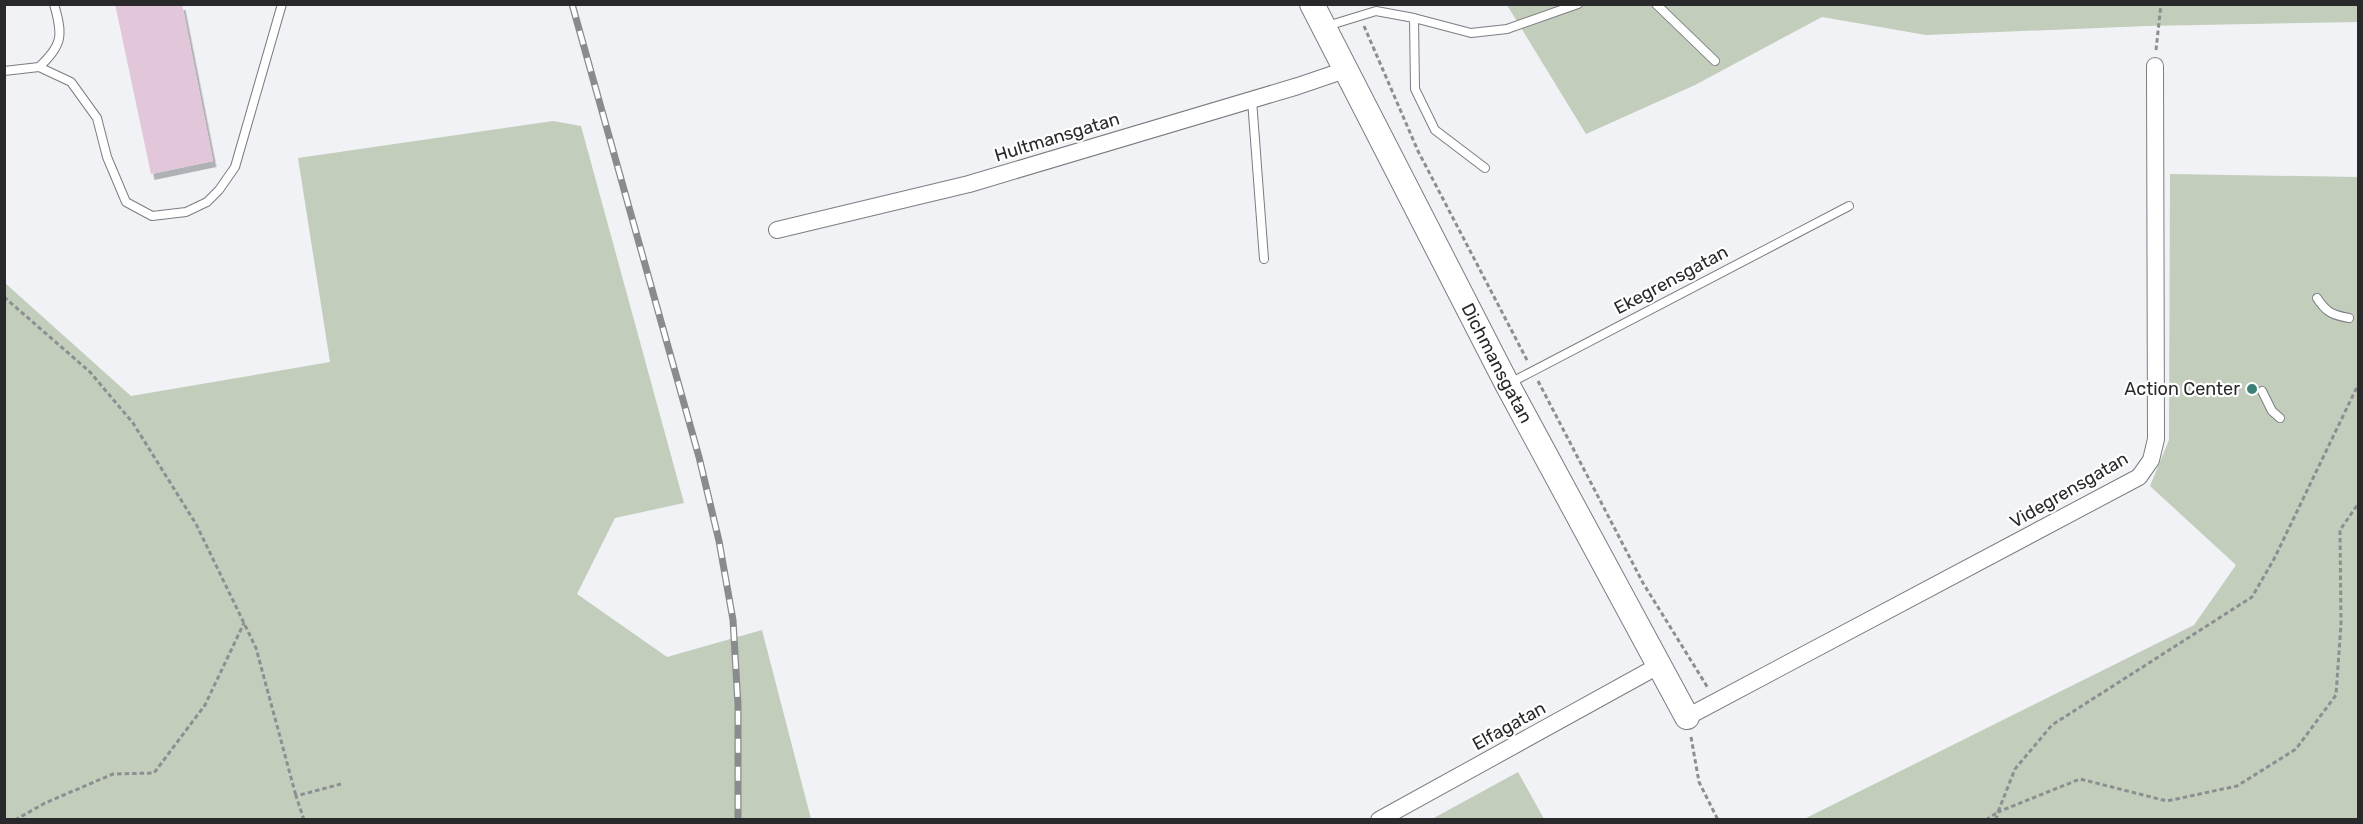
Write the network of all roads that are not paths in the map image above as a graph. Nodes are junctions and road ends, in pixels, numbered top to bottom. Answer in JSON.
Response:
{"nodes":[{"id":1,"x":54,"y":4,"type":"edge"},
{"id":2,"x":282,"y":4,"type":"edge"},
{"id":3,"x":1312,"y":4,"type":"edge"},
{"id":4,"x":1578,"y":4,"type":"edge"},
{"id":5,"x":1656,"y":4,"type":"edge"},
{"id":6,"x":1414,"y":18,"type":"junction"},
{"id":7,"x":1324,"y":28,"type":"junction"},
{"id":8,"x":1714,"y":61,"type":"dead end"},
{"id":9,"x":2155,"y":66,"type":"road end"},
{"id":10,"x":39,"y":68,"type":"junction"},
{"id":11,"x":1345,"y":70,"type":"junction"},
{"id":12,"x":4,"y":71,"type":"edge"},
{"id":13,"x":1252,"y":100,"type":"junction"},
{"id":14,"x":1485,"y":168,"type":"dead end"},
{"id":15,"x":1850,"y":206,"type":"dead end"},
{"id":16,"x":777,"y":230,"type":"dead end"},
{"id":17,"x":1264,"y":259,"type":"dead end"},
{"id":18,"x":2317,"y":298,"type":"dead end"},
{"id":19,"x":2349,"y":318,"type":"dead end"},
{"id":20,"x":1507,"y":384,"type":"junction"},
{"id":21,"x":2262,"y":391,"type":"dead end"},
{"id":22,"x":2280,"y":418,"type":"dead end"},
{"id":23,"x":1658,"y":666,"type":"junction"},
{"id":24,"x":1687,"y":717,"type":"joint"},
{"id":25,"x":1378,"y":819,"type":"edge"}],
"edges":[{"from":1,"to":10,"type":"lane"},
{"from":2,"to":10,"type":"lane"},
{"from":3,"to":7,"type":"street","name":"Dichmansgatan"},
{"from":4,"to":6,"type":"lane"},
{"from":5,"to":8,"type":"lane"},
{"from":6,"to":7,"type":"lane"},
{"from":6,"to":14,"type":"lane"},
{"from":7,"to":11,"type":"street","name":"Dichmansgatan"},
{"from":9,"to":24,"type":"street","name":"Videgrensgatan"},
{"from":10,"to":12,"type":"lane"},
{"from":11,"to":13,"type":"street","name":"Hultmansgatan"},
{"from":11,"to":20,"type":"street","name":"Dichmansgatan"},
{"from":13,"to":16,"type":"street","name":"Hultmansgatan"},
{"from":13,"to":17,"type":"lane"},
{"from":15,"to":20,"type":"lane","name":"Ekegrensgatan"},
{"from":18,"to":19,"type":"lane"},
{"from":20,"to":23,"type":"street","name":"Dichmansgatan"},
{"from":21,"to":22,"type":"lane"},
{"from":23,"to":24,"type":"street","name":"Dichmansgatan"},
{"from":23,"to":25,"type":"street","name":"Elfagatan"}]}
